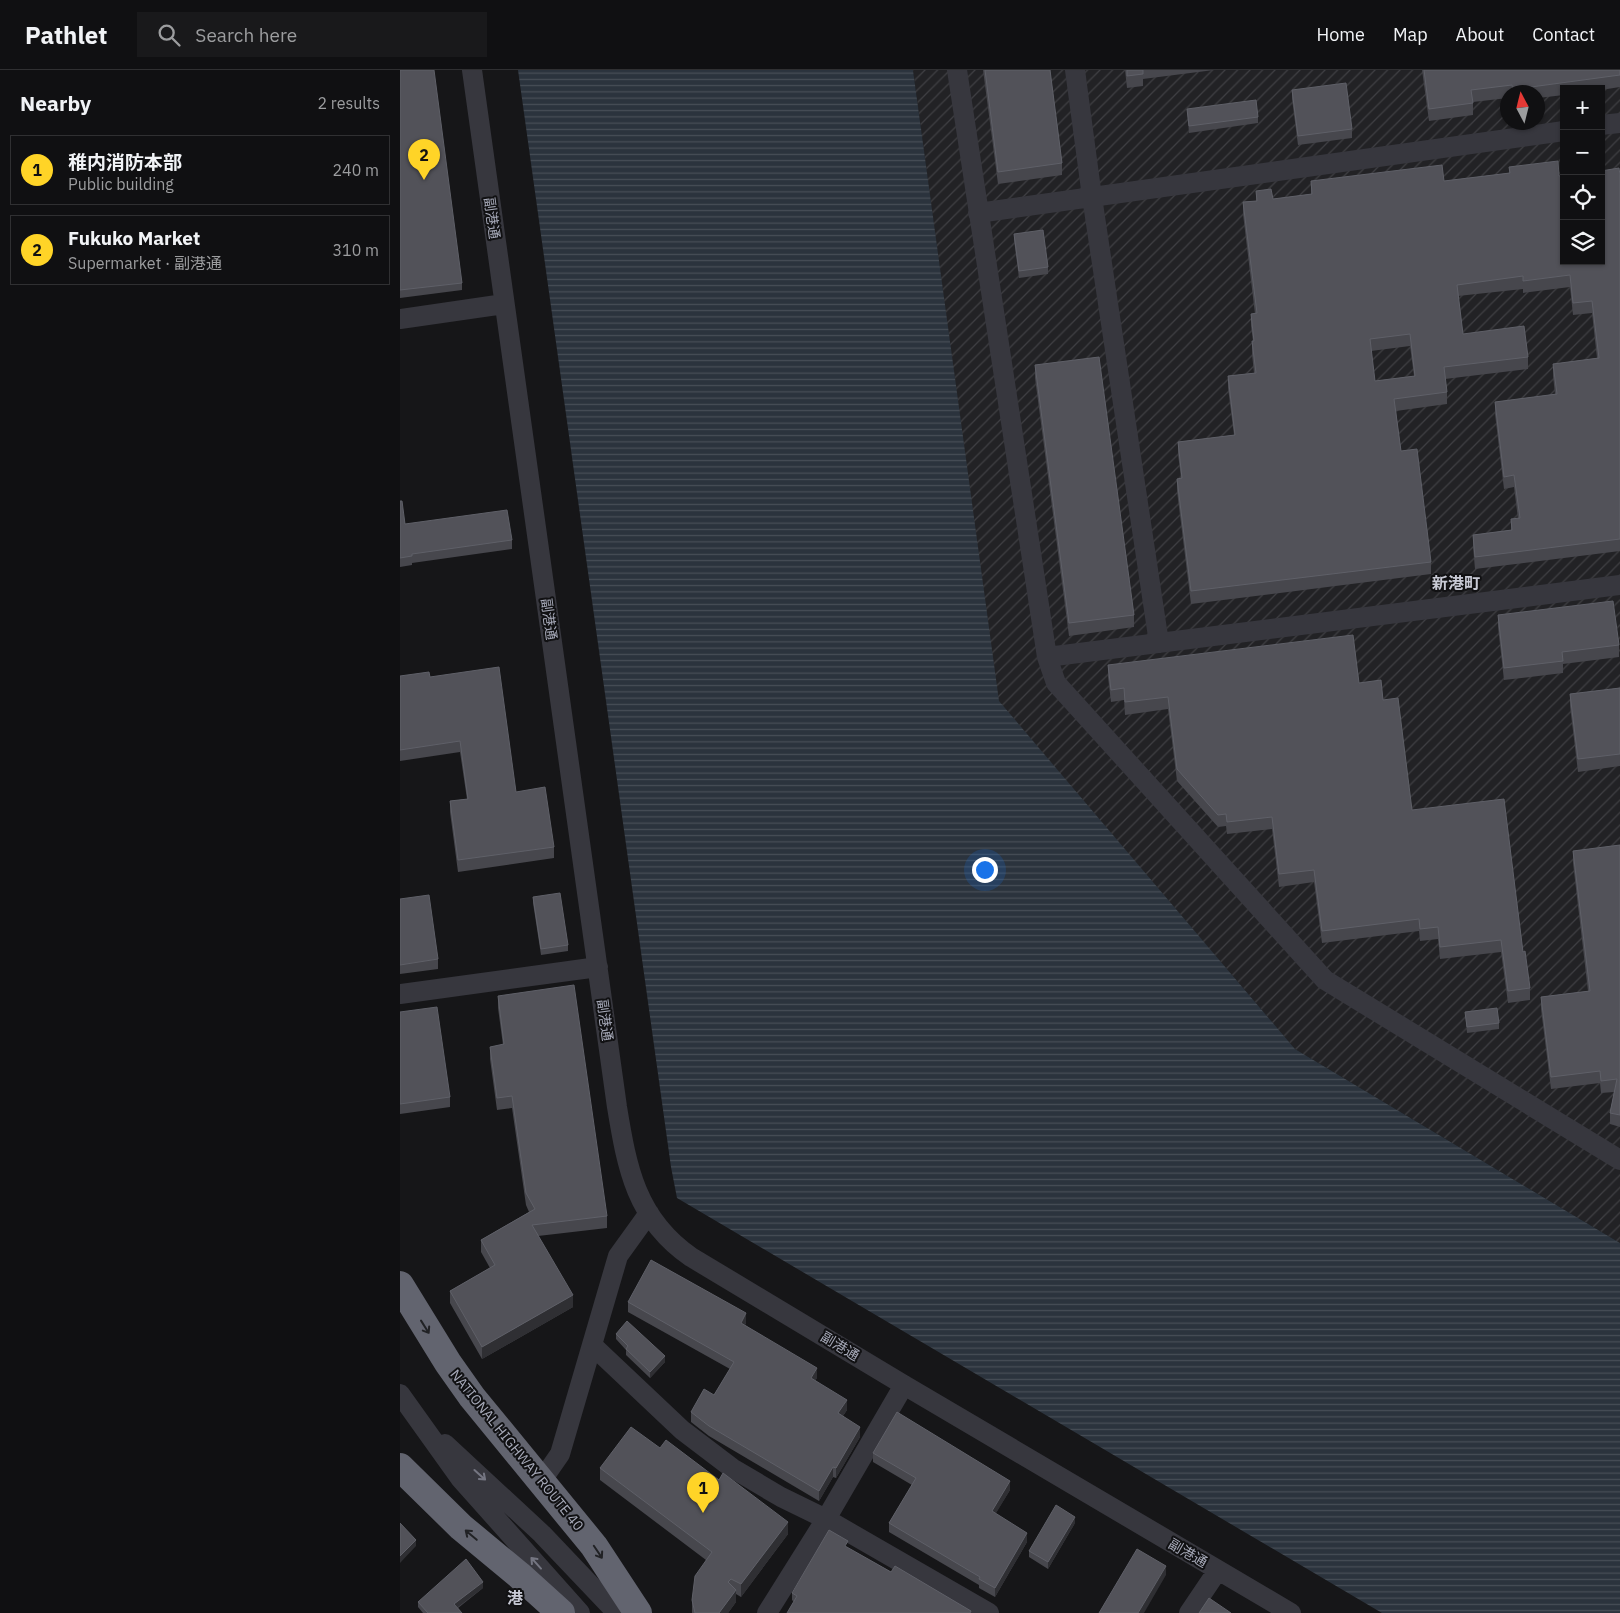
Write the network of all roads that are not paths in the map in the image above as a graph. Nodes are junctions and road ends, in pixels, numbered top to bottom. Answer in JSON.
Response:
{"nodes":[{"id":1,"x":472,"y":70,"type":"edge"},
{"id":2,"x":958,"y":70,"type":"edge"},
{"id":3,"x":1075,"y":70,"type":"edge"},
{"id":4,"x":1620,"y":123,"type":"edge"},
{"id":5,"x":1605,"y":125,"type":"edge"},
{"id":6,"x":1560,"y":131,"type":"edge"},
{"id":7,"x":1092,"y":197,"type":"junction"},
{"id":8,"x":978,"y":213,"type":"junction"},
{"id":9,"x":504,"y":304,"type":"junction"},
{"id":10,"x":400,"y":318,"type":"edge"},
{"id":11,"x":1620,"y":585,"type":"edge"},
{"id":12,"x":1159,"y":643,"type":"junction"},
{"id":13,"x":1047,"y":658,"type":"junction"},
{"id":14,"x":598,"y":967,"type":"junction"},
{"id":15,"x":400,"y":994,"type":"edge"},
{"id":16,"x":1620,"y":1160,"type":"edge"},
{"id":17,"x":649,"y":1213,"type":"junction"},
{"id":18,"x":400,"y":1284,"type":"edge"},
{"id":19,"x":592,"y":1345,"type":"junction"},
{"id":20,"x":904,"y":1385,"type":"junction"},
{"id":21,"x":400,"y":1394,"type":"edge"},
{"id":22,"x":418,"y":1419,"type":"junction"},
{"id":23,"x":400,"y":1467,"type":"edge"},
{"id":24,"x":542,"y":1480,"type":"junction"},
{"id":25,"x":826,"y":1520,"type":"junction"},
{"id":26,"x":1218,"y":1570,"type":"junction"},
{"id":27,"x":561,"y":1613,"type":"edge"},
{"id":28,"x":580,"y":1613,"type":"edge"},
{"id":29,"x":617,"y":1613,"type":"edge"},
{"id":30,"x":638,"y":1613,"type":"edge"},
{"id":31,"x":767,"y":1613,"type":"edge"},
{"id":32,"x":989,"y":1613,"type":"edge"},
{"id":33,"x":1189,"y":1613,"type":"edge"},
{"id":34,"x":1291,"y":1613,"type":"edge"}],
"edges":[{"from":1,"to":9,"type":"street","name":"副港通"},
{"from":2,"to":8,"type":"street"},
{"from":3,"to":7,"type":"street"},
{"from":4,"to":5,"type":"street"},
{"from":6,"to":7,"type":"street"},
{"from":7,"to":8,"type":"street"},
{"from":7,"to":12,"type":"street"},
{"from":8,"to":13,"type":"street"},
{"from":9,"to":10,"type":"street"},
{"from":9,"to":14,"type":"street","name":"副港通"},
{"from":11,"to":12,"type":"street"},
{"from":12,"to":13,"type":"street"},
{"from":13,"to":16,"type":"street"},
{"from":14,"to":15,"type":"street"},
{"from":14,"to":17,"type":"street","name":"副港通"},
{"from":17,"to":19,"type":"street"},
{"from":17,"to":20,"type":"street","name":"副港通"},
{"from":18,"to":24,"type":"highway","name":"NATIONAL HIGHWAY ROUTE 40","one_way":true},
{"from":19,"to":24,"type":"street"},
{"from":19,"to":25,"type":"street"},
{"from":20,"to":25,"type":"street"},
{"from":20,"to":26,"type":"street","name":"副港通"},
{"from":21,"to":22,"type":"street"},
{"from":28,"to":22,"type":"street","one_way":true},
{"from":22,"to":29,"type":"street","one_way":true},
{"from":27,"to":23,"type":"highway","one_way":true},
{"from":24,"to":30,"type":"highway","name":"NATIONAL HIGHWAY ROUTE 40","one_way":true},
{"from":25,"to":31,"type":"street"},
{"from":25,"to":32,"type":"street"},
{"from":26,"to":33,"type":"street"},
{"from":26,"to":34,"type":"street","name":"副港通"}]}
